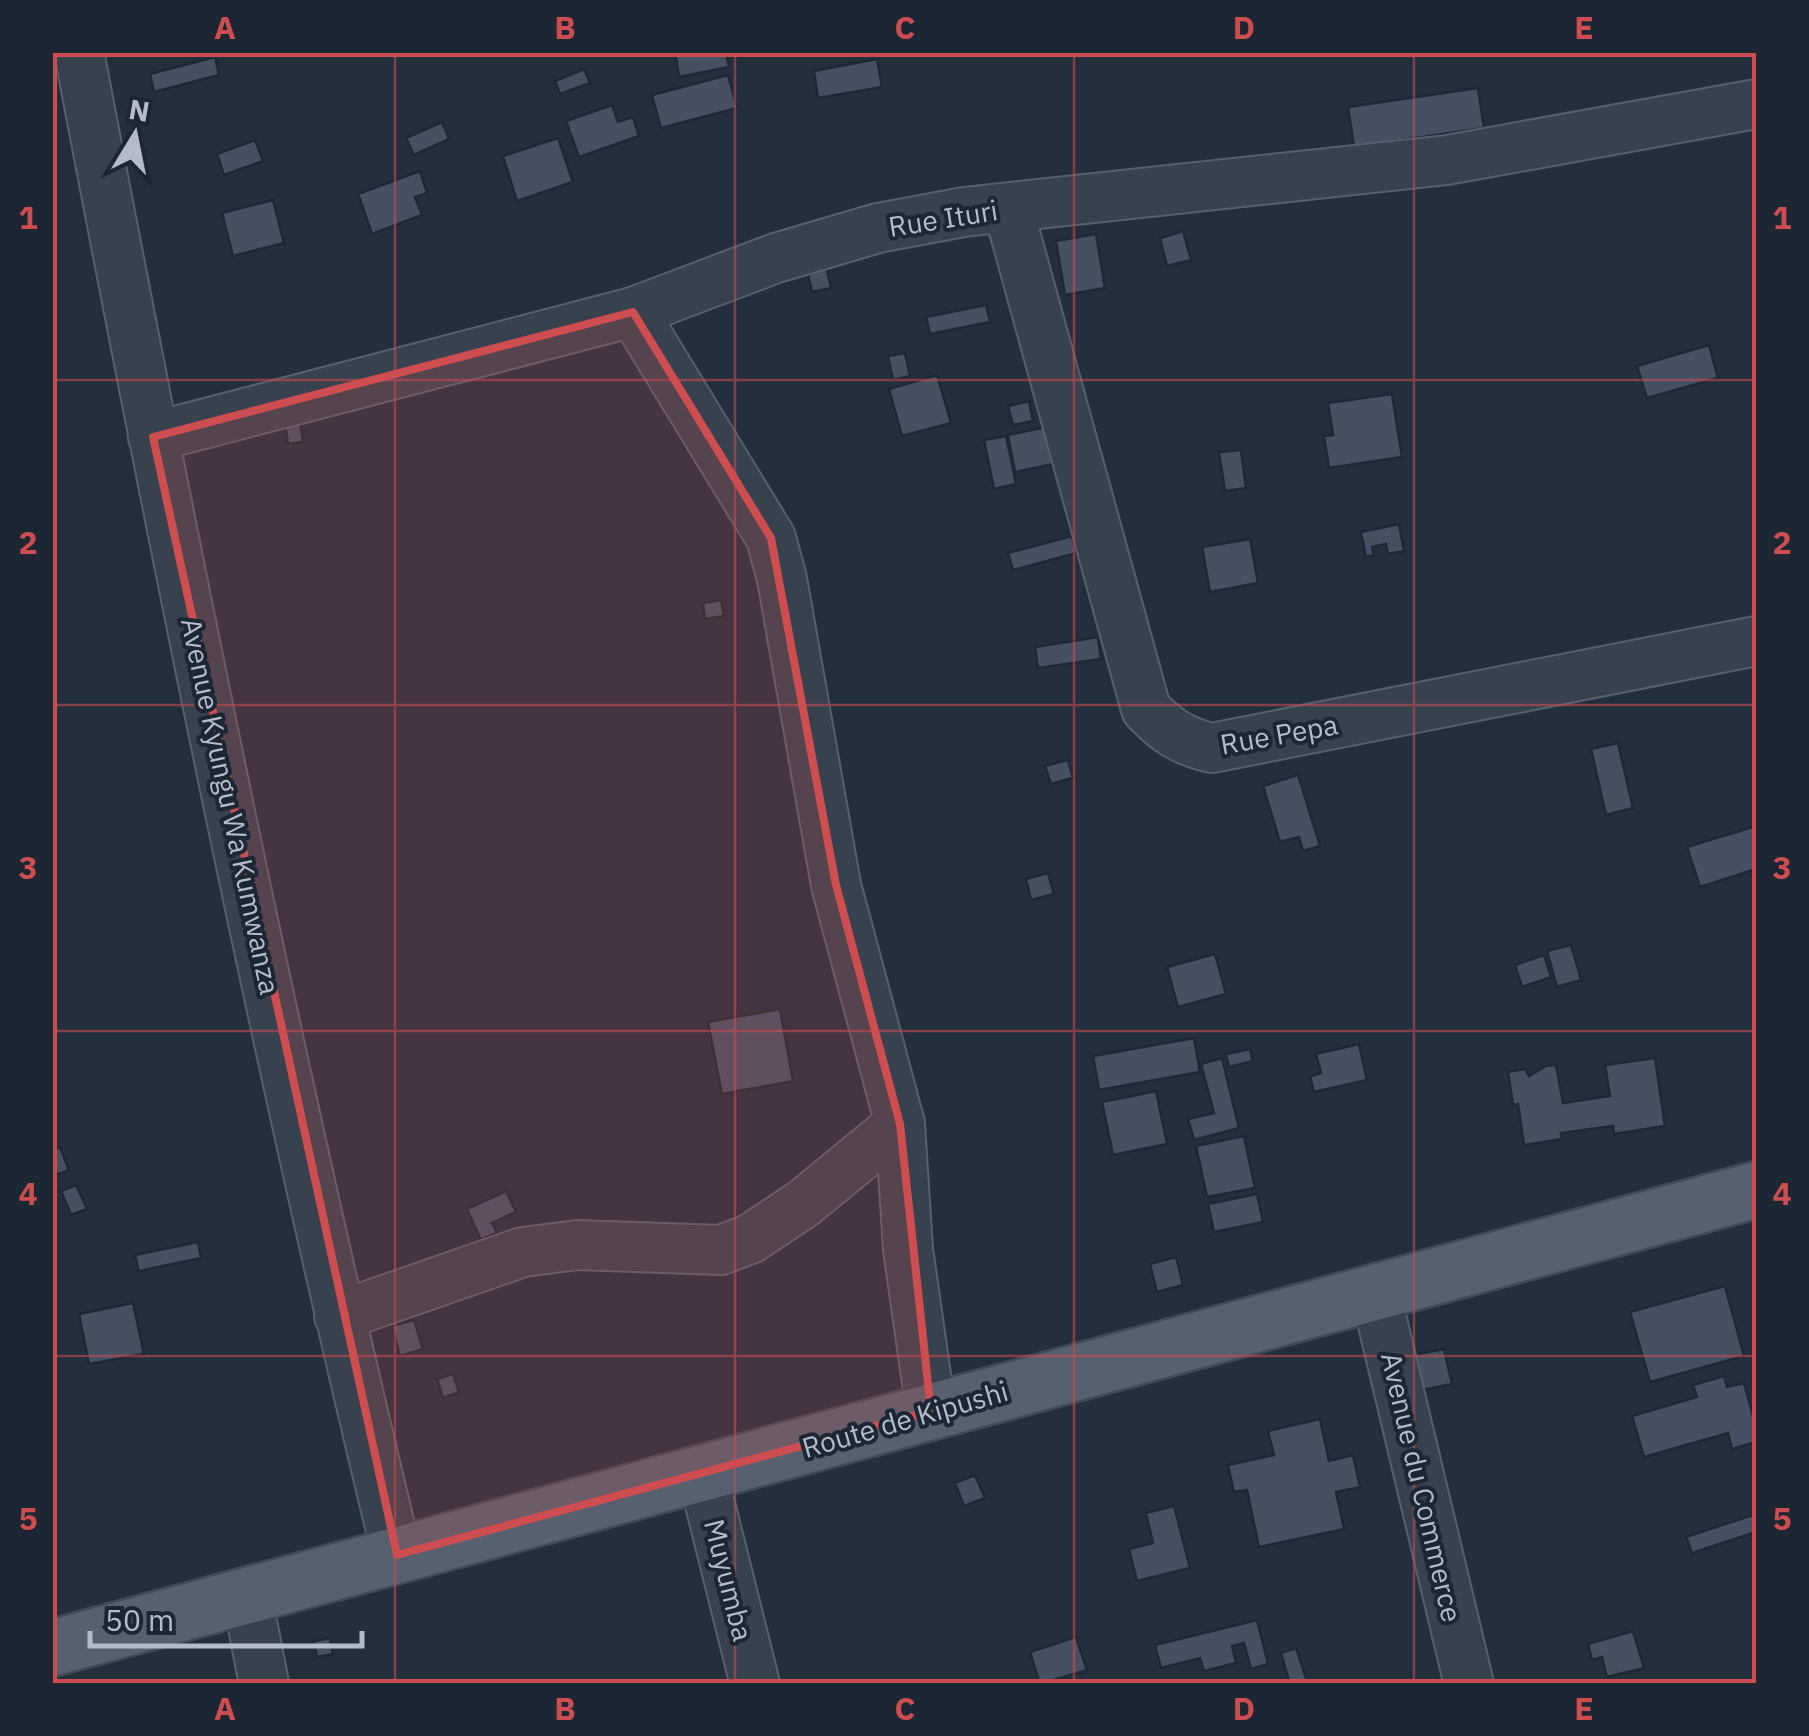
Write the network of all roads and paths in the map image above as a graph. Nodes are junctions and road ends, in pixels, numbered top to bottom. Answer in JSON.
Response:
{"nodes":[{"id":1,"x":79,"y":52,"type":"edge"},
{"id":2,"x":1756,"y":104,"type":"edge"},
{"id":3,"x":1008,"y":208,"type":"junction"},
{"id":4,"x":633,"y":312,"type":"junction"},
{"id":5,"x":153,"y":438,"type":"junction"},
{"id":6,"x":1756,"y":641,"type":"edge"},
{"id":7,"x":900,"y":1124,"type":"junction"},
{"id":8,"x":1756,"y":1190,"type":"edge"},
{"id":9,"x":1375,"y":1290,"type":"junction"},
{"id":10,"x":339,"y":1316,"type":"junction"},
{"id":11,"x":931,"y":1412,"type":"junction"},
{"id":12,"x":703,"y":1476,"type":"junction"},
{"id":13,"x":397,"y":1556,"type":"junction"},
{"id":14,"x":247,"y":1596,"type":"junction"},
{"id":15,"x":52,"y":1648,"type":"edge"},
{"id":16,"x":264,"y":1684,"type":"edge"},
{"id":17,"x":756,"y":1684,"type":"edge"},
{"id":18,"x":1469,"y":1684,"type":"edge"}],
"edges":[{"from":1,"to":5,"type":"street","name":"Avenue Kyungu Wa Kumwanza"},
{"from":2,"to":3,"type":"street","name":"Rue Ituri"},
{"from":3,"to":4,"type":"street","name":"Rue Ituri"},
{"from":3,"to":6,"type":"street","name":"Rue Pepa"},
{"from":4,"to":5,"type":"street","name":"Rue Ituri"},
{"from":4,"to":7,"type":"street"},
{"from":5,"to":10,"type":"street","name":"Avenue Kyungu Wa Kumwanza"},
{"from":7,"to":10,"type":"street"},
{"from":7,"to":11,"type":"street"},
{"from":8,"to":9,"type":"main road","name":"Route de Kipushi"},
{"from":9,"to":11,"type":"main road","name":"Route de Kipushi"},
{"from":9,"to":18,"type":"street","name":"Avenue du Commerce"},
{"from":10,"to":13,"type":"street","name":"Avenue Kyungu Wa Kumwanza"},
{"from":11,"to":12,"type":"main road","name":"Route de Kipushi"},
{"from":12,"to":13,"type":"main road","name":"Route de Kipushi"},
{"from":12,"to":17,"type":"street","name":"Muyumba"},
{"from":13,"to":14,"type":"main road","name":"Route de Kipushi"},
{"from":14,"to":15,"type":"main road","name":"Route de Kipushi"},
{"from":14,"to":16,"type":"street"}]}
